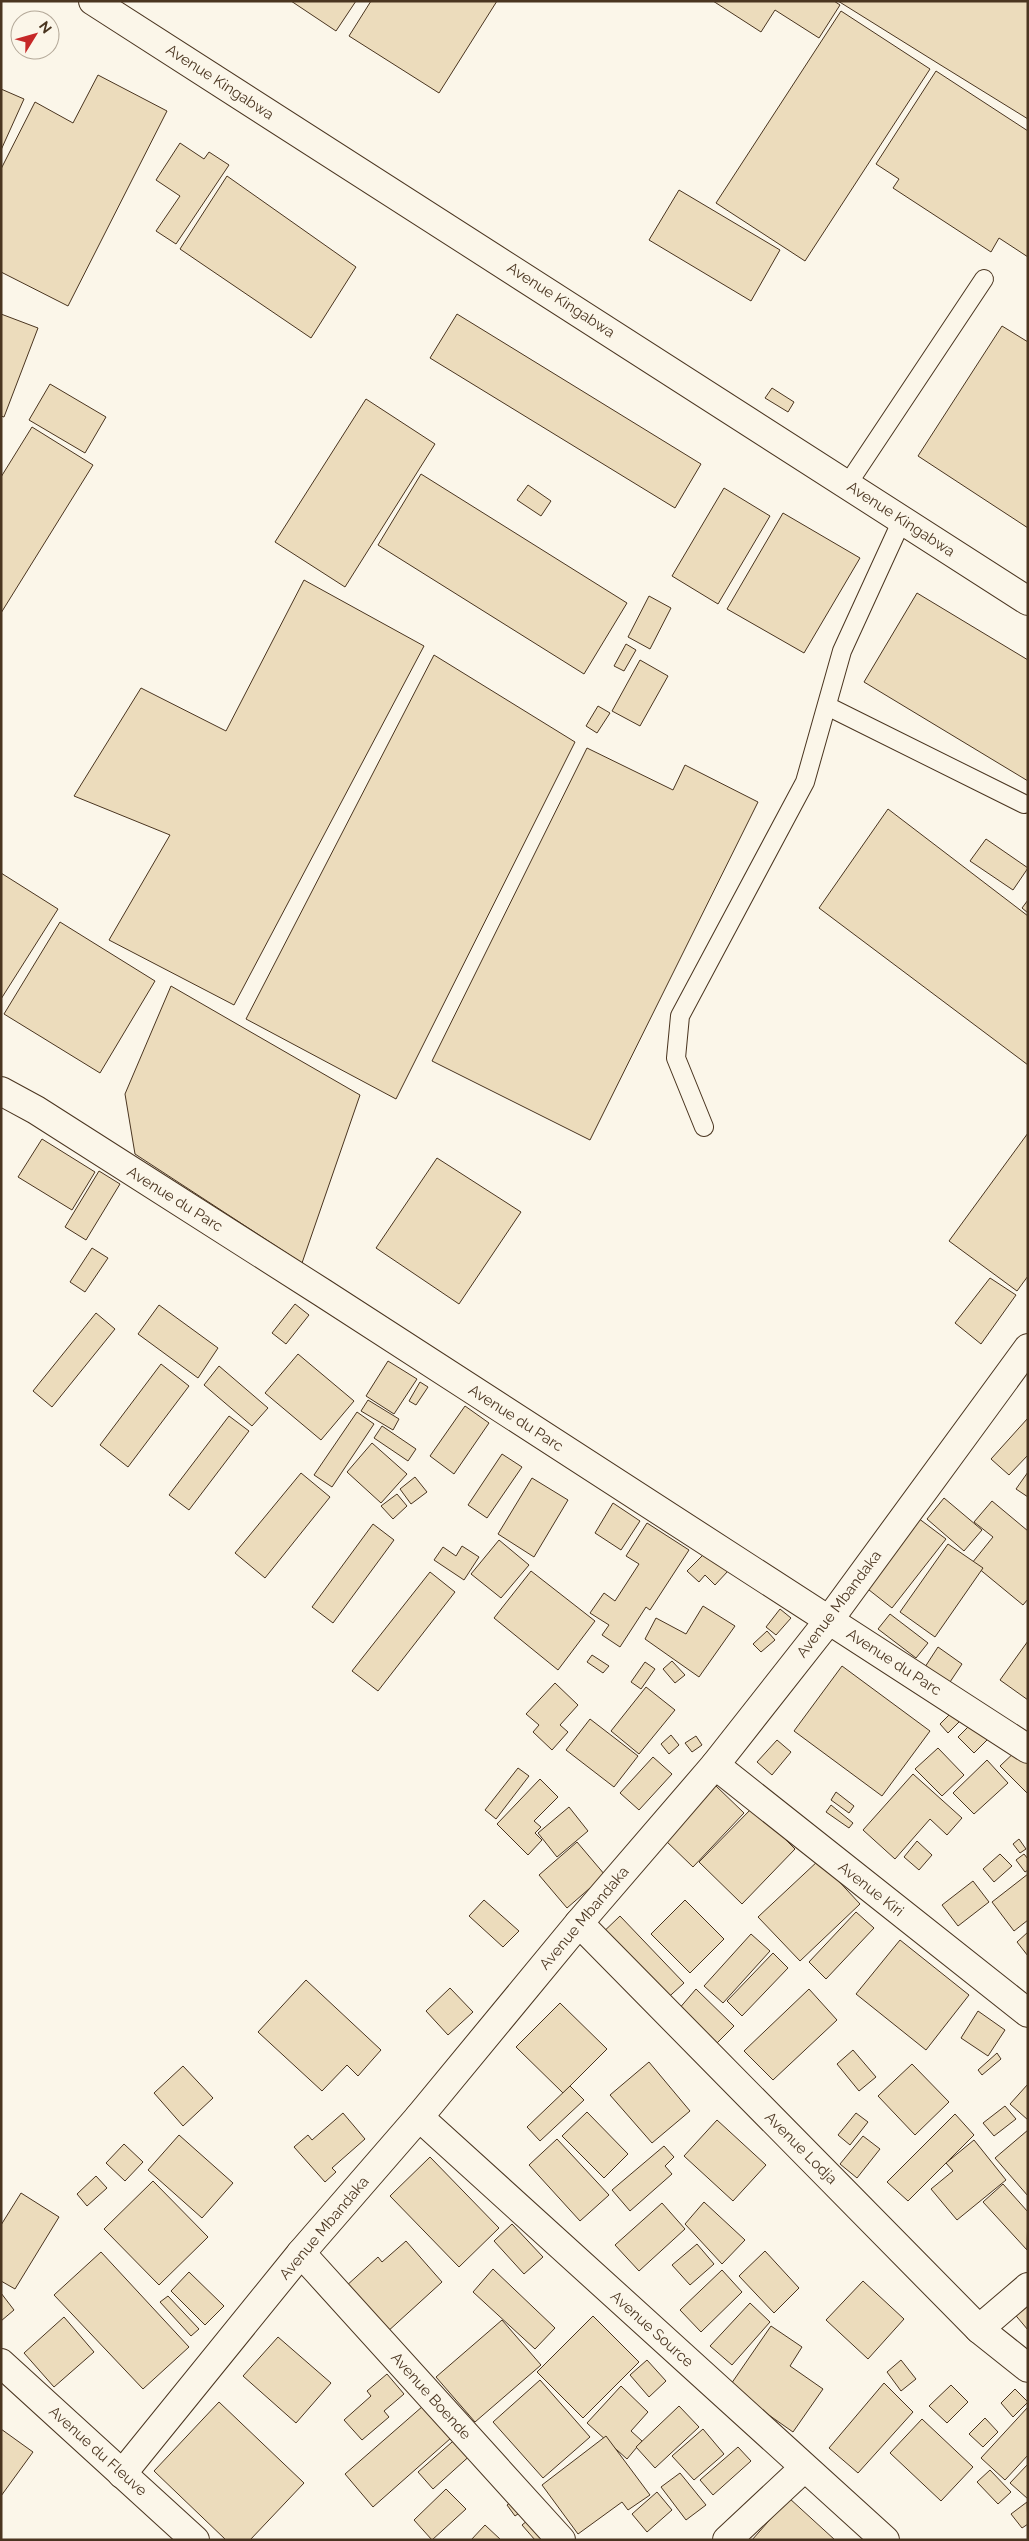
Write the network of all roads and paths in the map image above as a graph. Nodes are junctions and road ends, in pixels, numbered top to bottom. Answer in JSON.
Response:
{"nodes":[{"id":1,"x":93,"y":1,"type":"edge"},
{"id":2,"x":984,"y":279,"type":"dead end"},
{"id":3,"x":847,"y":484,"type":"junction"},
{"id":4,"x":902,"y":520,"type":"junction"},
{"id":5,"x":1028,"y":601,"type":"edge"},
{"id":6,"x":827,"y":706,"type":"junction"},
{"id":7,"x":1024,"y":804,"type":"dead end"},
{"id":8,"x":1,"y":1091,"type":"edge"},
{"id":9,"x":704,"y":1127,"type":"dead end"},
{"id":10,"x":1028,"y":1348,"type":"edge"},
{"id":11,"x":829,"y":1620,"type":"junction"},
{"id":12,"x":1028,"y":1749,"type":"edge"},
{"id":13,"x":715,"y":1765,"type":"junction"},
{"id":14,"x":580,"y":1923,"type":"junction"},
{"id":15,"x":1028,"y":2013,"type":"edge"},
{"id":16,"x":419,"y":2117,"type":"junction"},
{"id":17,"x":301,"y":2253,"type":"junction"},
{"id":18,"x":1028,"y":2287,"type":"edge"},
{"id":19,"x":979,"y":2329,"type":"junction"},
{"id":20,"x":1,"y":2363,"type":"edge"},
{"id":21,"x":1028,"y":2368,"type":"edge"},
{"id":22,"x":804,"y":2468,"type":"junction"},
{"id":23,"x":122,"y":2474,"type":"junction"},
{"id":24,"x":194,"y":2540,"type":"edge"},
{"id":25,"x":561,"y":2540,"type":"edge"},
{"id":26,"x":726,"y":2540,"type":"edge"},
{"id":27,"x":885,"y":2540,"type":"edge"}],
"edges":[{"from":1,"to":3,"type":"street","name":"Avenue Kingabwa"},
{"from":2,"to":3,"type":"lane"},
{"from":3,"to":4,"type":"street","name":"Avenue Kingabwa"},
{"from":4,"to":5,"type":"street","name":"Avenue Kingabwa"},
{"from":4,"to":6,"type":"lane"},
{"from":6,"to":7,"type":"lane"},
{"from":6,"to":9,"type":"lane"},
{"from":8,"to":11,"type":"street","name":"Avenue du Parc"},
{"from":10,"to":11,"type":"street","name":"Avenue Mbandaka"},
{"from":11,"to":12,"type":"street","name":"Avenue du Parc"},
{"from":11,"to":13,"type":"street","name":"Avenue Mbandaka"},
{"from":13,"to":14,"type":"street","name":"Avenue Mbandaka"},
{"from":13,"to":15,"type":"street","name":"Avenue Kiri"},
{"from":14,"to":16,"type":"street","name":"Avenue Mbandaka"},
{"from":14,"to":19,"type":"street","name":"Avenue Lodja"},
{"from":16,"to":17,"type":"street","name":"Avenue Mbandaka"},
{"from":16,"to":22,"type":"street","name":"Avenue Source"},
{"from":17,"to":23,"type":"street","name":"Avenue Mbandaka"},
{"from":17,"to":25,"type":"street","name":"Avenue Boende"},
{"from":18,"to":19,"type":"street"},
{"from":19,"to":21,"type":"street","name":"Avenue Lodja"},
{"from":20,"to":23,"type":"street","name":"Avenue du Fleuve"},
{"from":22,"to":26,"type":"street"},
{"from":22,"to":27,"type":"street","name":"Avenue Source"},
{"from":23,"to":24,"type":"street","name":"Avenue du Fleuve"}]}
